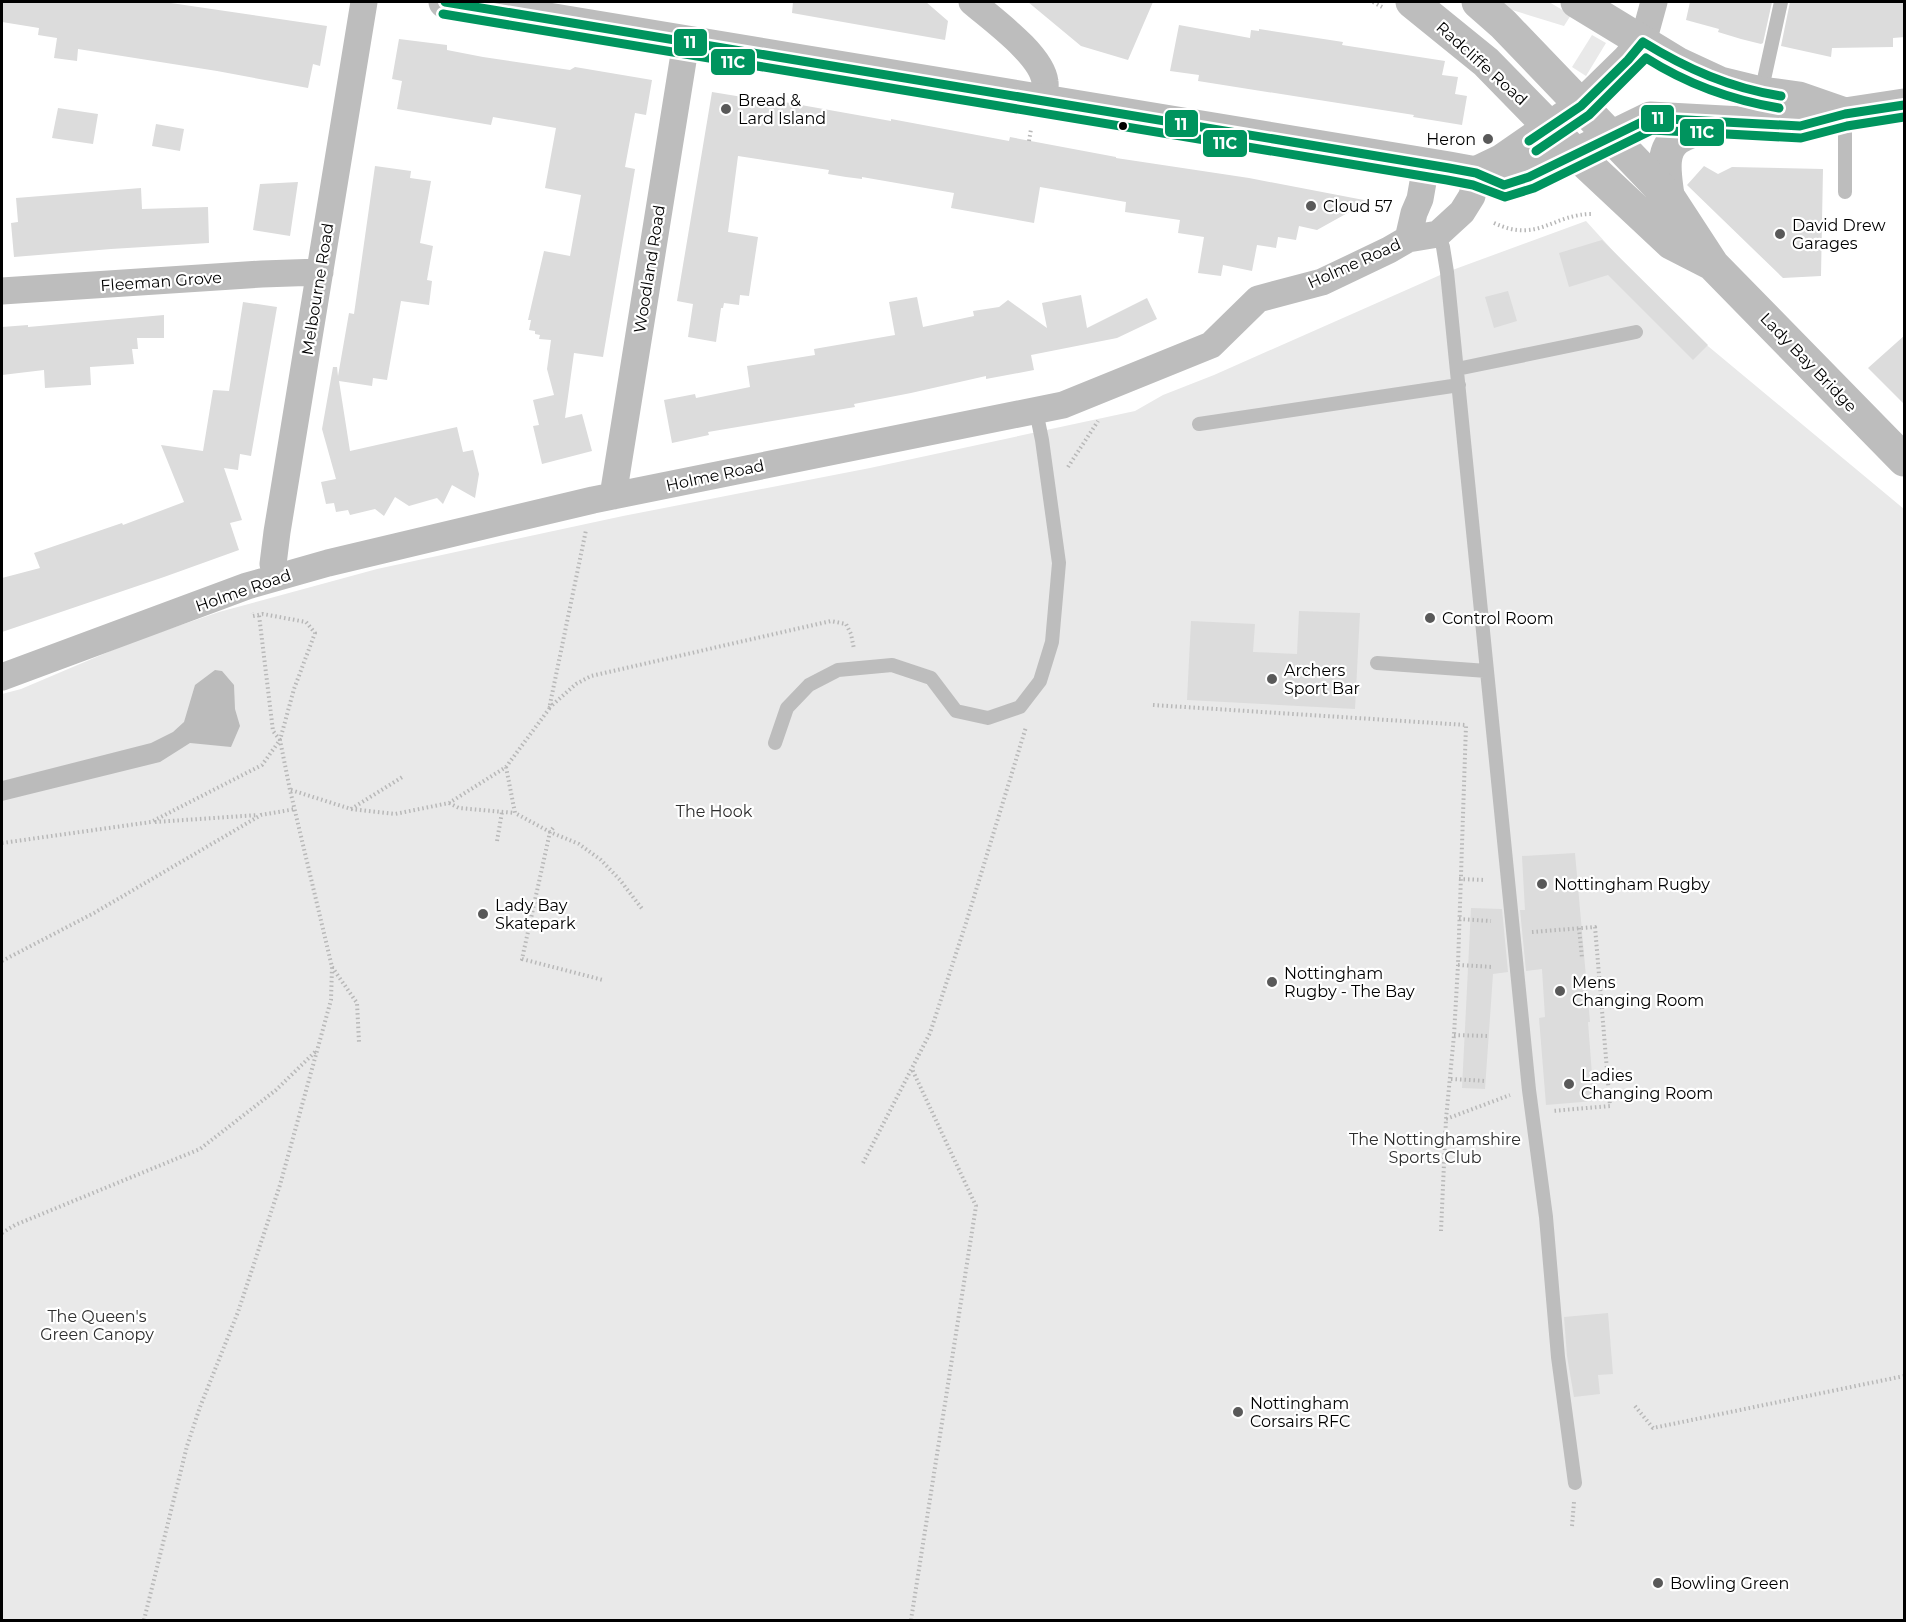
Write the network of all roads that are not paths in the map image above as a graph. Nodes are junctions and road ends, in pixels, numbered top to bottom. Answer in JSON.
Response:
{"nodes":[{"id":1,"x":364,"y":2,"type":"edge"},
{"id":2,"x":446,"y":2,"type":"edge"},
{"id":3,"x":972,"y":2,"type":"edge"},
{"id":4,"x":1412,"y":2,"type":"edge"},
{"id":5,"x":1478,"y":2,"type":"edge"},
{"id":6,"x":1577,"y":2,"type":"edge"},
{"id":7,"x":1654,"y":2,"type":"edge"},
{"id":8,"x":1782,"y":2,"type":"edge"},
{"id":9,"x":686,"y":42,"type":"junction"},
{"id":10,"x":1643,"y":42,"type":"junction"},
{"id":11,"x":1761,"y":93,"type":"junction"},
{"id":12,"x":1043,"y":101,"type":"junction"},
{"id":13,"x":1581,"y":106,"type":"junction"},
{"id":14,"x":1904,"y":108,"type":"edge"},
{"id":15,"x":1845,"y":114,"type":"junction"},
{"id":16,"x":1725,"y":121,"type":"junction"},
{"id":17,"x":1551,"y":127,"type":"junction"},
{"id":18,"x":1610,"y":137,"type":"junction"},
{"id":19,"x":1576,"y":154,"type":"junction"},
{"id":20,"x":1422,"y":164,"type":"junction"},
{"id":21,"x":1476,"y":173,"type":"junction"},
{"id":22,"x":1845,"y":192,"type":"dead end"},
{"id":23,"x":1668,"y":196,"type":"junction"},
{"id":24,"x":1438,"y":234,"type":"junction"},
{"id":25,"x":1408,"y":239,"type":"junction"},
{"id":26,"x":1713,"y":265,"type":"junction"},
{"id":27,"x":320,"y":272,"type":"junction"},
{"id":28,"x":2,"y":291,"type":"edge"},
{"id":29,"x":1636,"y":332,"type":"dead end"},
{"id":30,"x":1457,"y":369,"type":"junction"},
{"id":31,"x":1459,"y":385,"type":"junction"},
{"id":32,"x":1036,"y":411,"type":"junction"},
{"id":33,"x":1199,"y":424,"type":"dead end"},
{"id":34,"x":1905,"y":460,"type":"edge"},
{"id":35,"x":603,"y":498,"type":"junction"},
{"id":36,"x":276,"y":577,"type":"junction"},
{"id":37,"x":1377,"y":663,"type":"dead end"},
{"id":38,"x":1487,"y":671,"type":"junction"},
{"id":39,"x":2,"y":676,"type":"edge"},
{"id":40,"x":775,"y":743,"type":"dead end"},
{"id":41,"x":1575,"y":1483,"type":"dead end"}],
"edges":[{"from":1,"to":27,"type":"street","name":"Melbourne Road"},
{"from":2,"to":9,"type":"main road"},
{"from":3,"to":12,"type":"street"},
{"from":4,"to":17,"type":"main road","name":"Radcliffe Road"},
{"from":5,"to":13,"type":"main road"},
{"from":6,"to":10,"type":"main road"},
{"from":7,"to":10,"type":"street"},
{"from":8,"to":11,"type":"lane"},
{"from":9,"to":12,"type":"main road"},
{"from":9,"to":35,"type":"street","name":"Woodland Road"},
{"from":10,"to":11,"type":"main road"},
{"from":10,"to":13,"type":"main road"},
{"from":11,"to":15,"type":"main road"},
{"from":12,"to":20,"type":"main road"},
{"from":13,"to":17,"type":"main road"},
{"from":13,"to":18,"type":"main road","name":"Lady Bay Bridge"},
{"from":14,"to":15,"type":"main road"},
{"from":15,"to":16,"type":"main road"},
{"from":15,"to":22,"type":"lane"},
{"from":16,"to":18,"type":"main road"},
{"from":16,"to":23,"type":"main road"},
{"from":17,"to":19,"type":"main road","name":"Radcliffe Road"},
{"from":17,"to":21,"type":"main road"},
{"from":18,"to":19,"type":"main road"},
{"from":18,"to":23,"type":"main road","name":"Lady Bay Bridge"},
{"from":19,"to":21,"type":"main road"},
{"from":19,"to":26,"type":"main road","name":"Lady Bay Bridge"},
{"from":20,"to":21,"type":"main road"},
{"from":20,"to":25,"type":"street","name":"Holme Road"},
{"from":21,"to":24,"type":"street"},
{"from":23,"to":26,"type":"main road","name":"Lady Bay Bridge"},
{"from":24,"to":25,"type":"street","name":"Holme Road"},
{"from":24,"to":30,"type":"lane"},
{"from":25,"to":32,"type":"street","name":"Holme Road"},
{"from":26,"to":34,"type":"main road","name":"Lady Bay Bridge"},
{"from":27,"to":28,"type":"street","name":"Fleeman Grove"},
{"from":27,"to":36,"type":"street","name":"Melbourne Road"},
{"from":29,"to":30,"type":"lane"},
{"from":30,"to":31,"type":"lane"},
{"from":31,"to":33,"type":"lane"},
{"from":31,"to":38,"type":"lane"},
{"from":32,"to":35,"type":"street","name":"Holme Road"},
{"from":32,"to":40,"type":"lane"},
{"from":35,"to":36,"type":"street","name":"Holme Road"},
{"from":36,"to":39,"type":"street","name":"Holme Road"},
{"from":37,"to":38,"type":"lane"},
{"from":38,"to":41,"type":"lane"}]}
